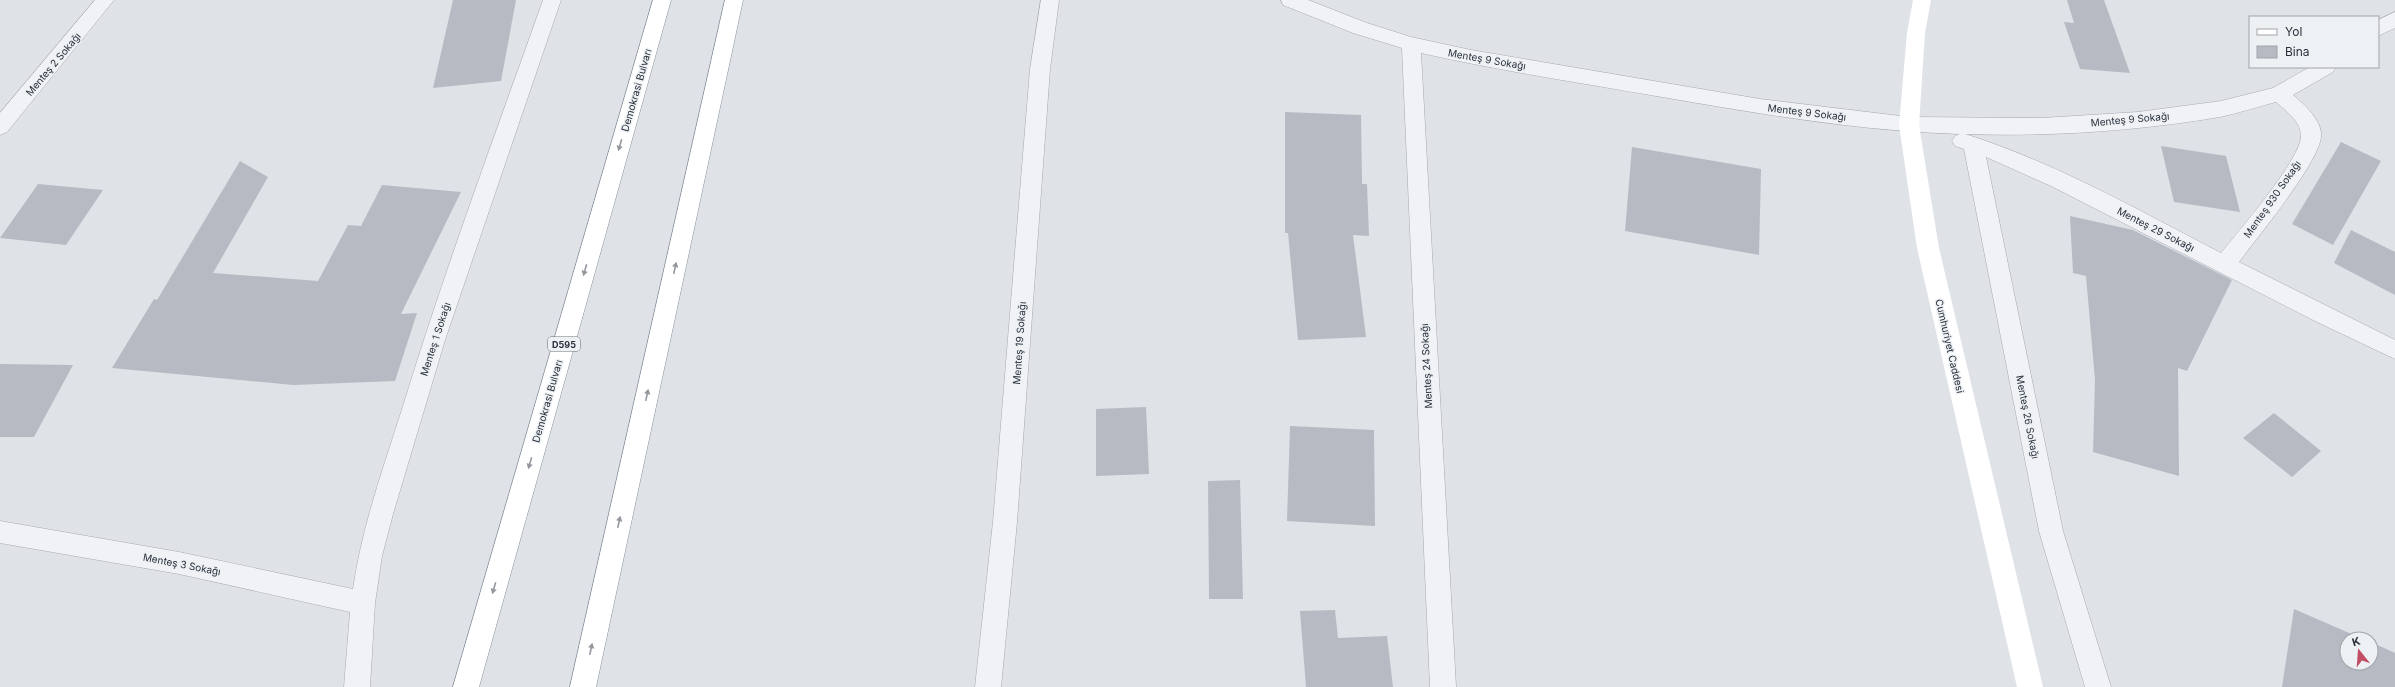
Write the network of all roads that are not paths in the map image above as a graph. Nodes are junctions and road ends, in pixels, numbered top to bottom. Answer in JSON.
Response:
{"nodes":[{"id":1,"x":105,"y":0,"type":"edge"},
{"id":2,"x":552,"y":0,"type":"edge"},
{"id":3,"x":662,"y":0,"type":"edge"},
{"id":4,"x":734,"y":0,"type":"edge"},
{"id":5,"x":1050,"y":0,"type":"edge"},
{"id":6,"x":1922,"y":0,"type":"edge"},
{"id":7,"x":1301,"y":2,"type":"edge"},
{"id":8,"x":2395,"y":19,"type":"edge"},
{"id":9,"x":2379,"y":29,"type":"edge"},
{"id":10,"x":1411,"y":44,"type":"junction"},
{"id":11,"x":2324,"y":68,"type":"edge"},
{"id":12,"x":2279,"y":94,"type":"junction"},
{"id":13,"x":1909,"y":125,"type":"junction"},
{"id":14,"x":0,"y":128,"type":"edge"},
{"id":15,"x":1973,"y":144,"type":"junction"},
{"id":16,"x":2225,"y":264,"type":"junction"},
{"id":17,"x":2395,"y":350,"type":"edge"},
{"id":18,"x":0,"y":532,"type":"edge"},
{"id":19,"x":363,"y":603,"type":"junction"},
{"id":20,"x":357,"y":687,"type":"edge"},
{"id":21,"x":466,"y":687,"type":"edge"},
{"id":22,"x":583,"y":687,"type":"edge"},
{"id":23,"x":988,"y":687,"type":"edge"},
{"id":24,"x":1443,"y":687,"type":"edge"},
{"id":25,"x":2030,"y":687,"type":"edge"},
{"id":26,"x":2098,"y":687,"type":"edge"}],
"edges":[{"from":1,"to":14,"type":"street","name":"Menteş 2 Sokağı"},
{"from":2,"to":19,"type":"street","name":"Menteş 1 Sokağı"},
{"from":3,"to":21,"type":"main road","name":"Demokrasi Bulvarı","number":"D595","one_way":true},
{"from":22,"to":4,"type":"main road","one_way":true},
{"from":5,"to":23,"type":"street","name":"Menteş 19 Sokağı"},
{"from":6,"to":13,"type":"main road","name":"Cumhuriyet Caddesi"},
{"from":7,"to":10,"type":"street","name":"Menteş 9 Sokağı"},
{"from":8,"to":9,"type":"street"},
{"from":10,"to":13,"type":"street","name":"Menteş 9 Sokağı"},
{"from":10,"to":24,"type":"street","name":"Menteş 24 Sokağı"},
{"from":11,"to":12,"type":"street","name":"Menteş 9 Sokağı"},
{"from":12,"to":13,"type":"street","name":"Menteş 9 Sokağı"},
{"from":12,"to":16,"type":"street","name":"Menteş 930 Sokağı"},
{"from":13,"to":15,"type":"street","name":"Menteş 29 Sokağı"},
{"from":13,"to":25,"type":"main road","name":"Cumhuriyet Caddesi"},
{"from":15,"to":16,"type":"street","name":"Menteş 29 Sokağı"},
{"from":15,"to":26,"type":"street","name":"Menteş 26 Sokağı"},
{"from":16,"to":17,"type":"street","name":"Menteş 29 Sokağı"},
{"from":18,"to":19,"type":"street","name":"Menteş 3 Sokağı"},
{"from":19,"to":20,"type":"street","name":"Menteş 1 Sokağı"}]}
